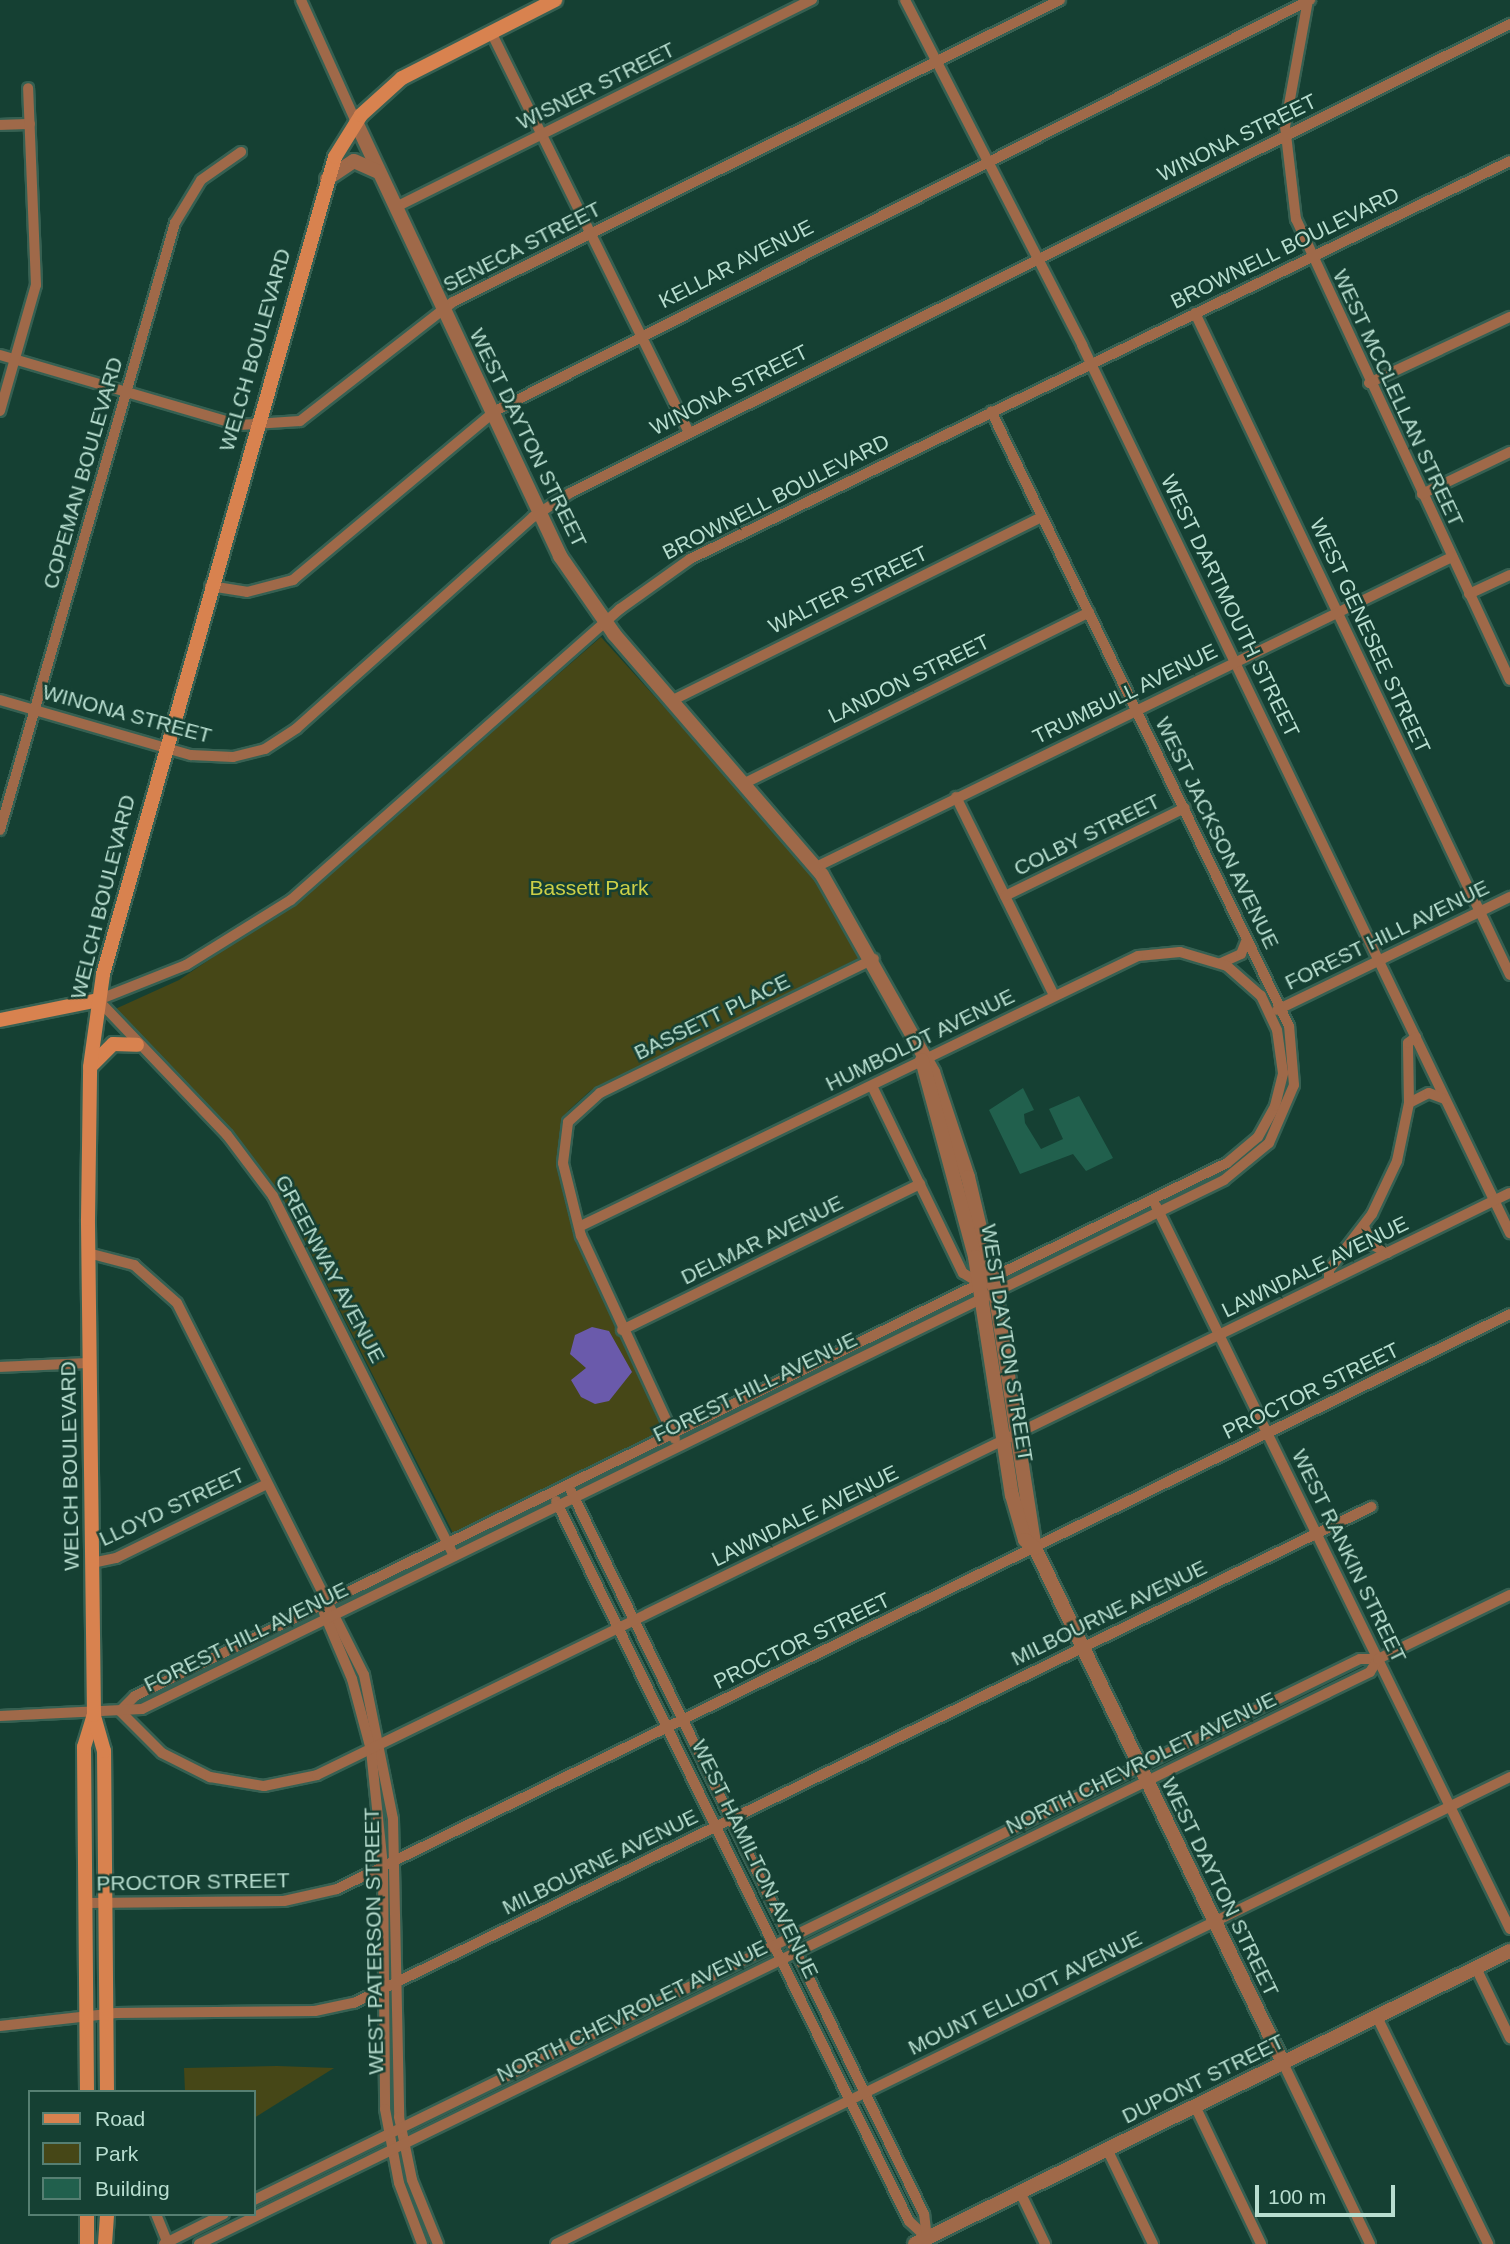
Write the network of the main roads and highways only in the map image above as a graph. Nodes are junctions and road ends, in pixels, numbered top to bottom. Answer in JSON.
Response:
{"nodes":[{"id":1,"x":555,"y":0,"type":"edge"},
{"id":2,"x":98,"y":1000,"type":"junction"},
{"id":3,"x":0,"y":1020,"type":"edge"},
{"id":4,"x":137,"y":1045,"type":"road end"},
{"id":5,"x":90,"y":1067,"type":"junction"},
{"id":6,"x":94,"y":1715,"type":"junction"},
{"id":7,"x":87,"y":2090,"type":"edge"},
{"id":8,"x":107,"y":2090,"type":"edge"},
{"id":9,"x":87,"y":2216,"type":"edge"},
{"id":10,"x":107,"y":2216,"type":"edge"},
{"id":11,"x":87,"y":2244,"type":"edge"},
{"id":12,"x":105,"y":2244,"type":"edge"}],
"edges":[{"from":1,"to":2,"type":"main road","name":"WELCH BOULEVARD"},
{"from":2,"to":3,"type":"main road"},
{"from":2,"to":5,"type":"main road","name":"WELCH BOULEVARD"},
{"from":4,"to":5,"type":"main road"},
{"from":5,"to":6,"type":"main road","name":"WELCH BOULEVARD"},
{"from":6,"to":7,"type":"main road","name":"WELCH BOULEVARD"},
{"from":6,"to":8,"type":"main road","name":"WELCH BOULEVARD"},
{"from":9,"to":11,"type":"main road"},
{"from":10,"to":12,"type":"main road"}]}
